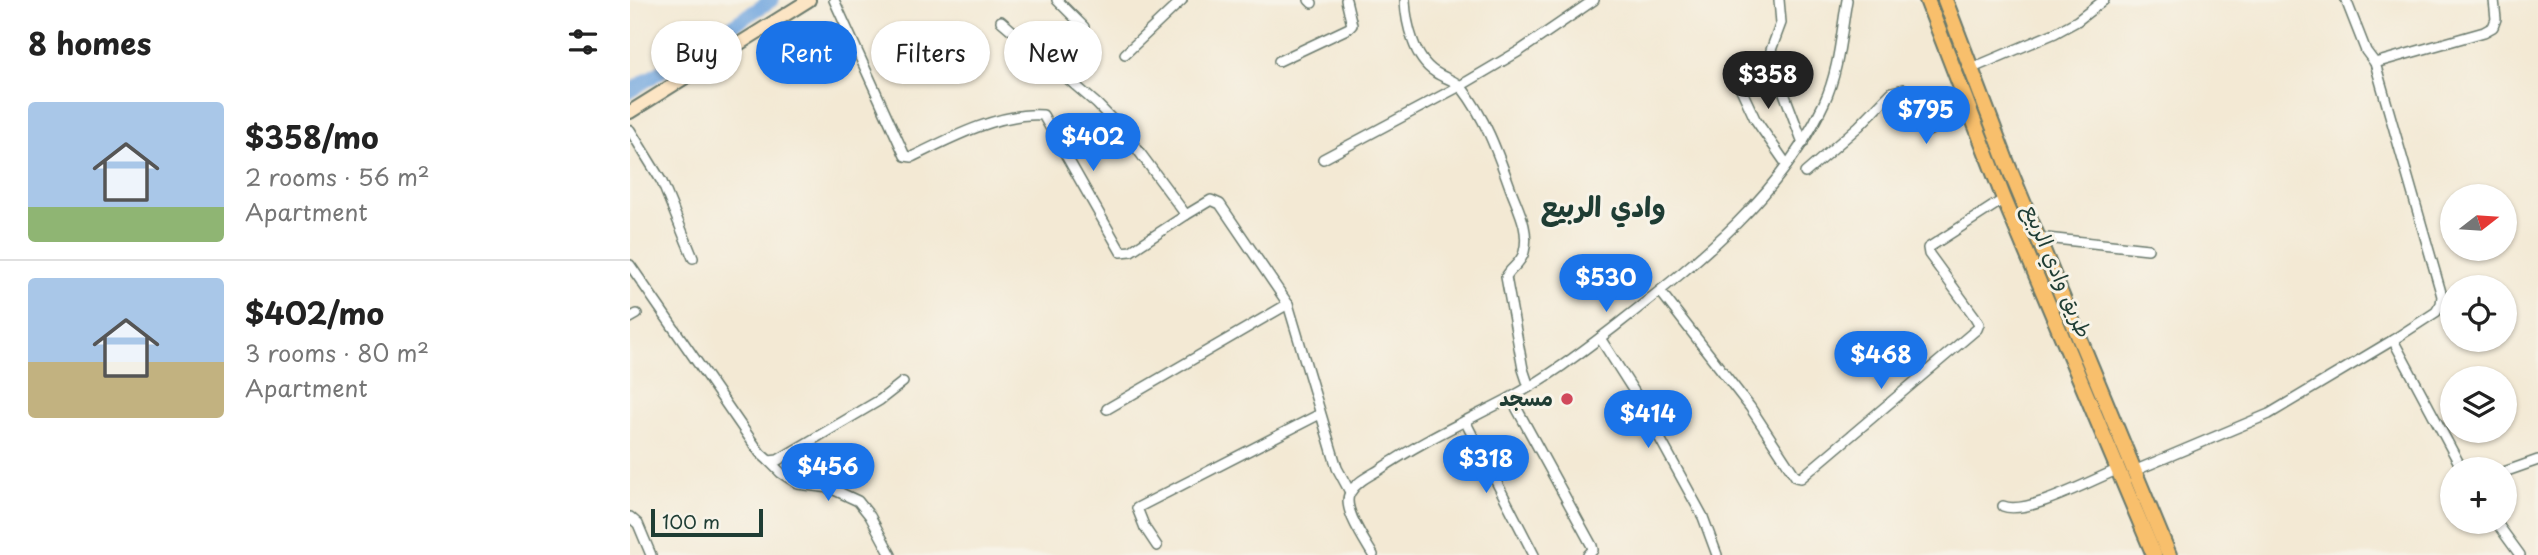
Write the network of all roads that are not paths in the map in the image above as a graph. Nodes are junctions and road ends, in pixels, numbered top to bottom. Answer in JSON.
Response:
{"nodes":[{"id":1,"x":809,"y":0,"type":"edge"},
{"id":2,"x":834,"y":0,"type":"edge"},
{"id":3,"x":1057,"y":0,"type":"edge"},
{"id":4,"x":1182,"y":0,"type":"edge"},
{"id":5,"x":1346,"y":0,"type":"edge"},
{"id":6,"x":1405,"y":0,"type":"edge"},
{"id":7,"x":1594,"y":0,"type":"edge"},
{"id":8,"x":1779,"y":0,"type":"edge"},
{"id":9,"x":1847,"y":0,"type":"edge"},
{"id":10,"x":1927,"y":0,"type":"edge"},
{"id":11,"x":1945,"y":0,"type":"edge"},
{"id":12,"x":2104,"y":0,"type":"edge"},
{"id":13,"x":2346,"y":0,"type":"edge"},
{"id":14,"x":2494,"y":0,"type":"edge"},
{"id":15,"x":1002,"y":21,"type":"dead end"},
{"id":16,"x":1078,"y":21,"type":"edge"},
{"id":17,"x":1125,"y":54,"type":"dead end"},
{"id":18,"x":1771,"y":59,"type":"junction"},
{"id":19,"x":1279,"y":61,"type":"dead end"},
{"id":20,"x":2375,"y":63,"type":"junction"},
{"id":21,"x":1970,"y":69,"type":"junction"},
{"id":22,"x":1460,"y":86,"type":"junction"},
{"id":23,"x":1970,"y":111,"type":"junction"},
{"id":24,"x":630,"y":112,"type":"edge"},
{"id":25,"x":630,"y":130,"type":"edge"},
{"id":26,"x":1803,"y":143,"type":"junction"},
{"id":27,"x":1323,"y":159,"type":"dead end"},
{"id":28,"x":1787,"y":165,"type":"junction"},
{"id":29,"x":1805,"y":173,"type":"dead end"},
{"id":30,"x":2004,"y":199,"type":"junction"},
{"id":31,"x":1186,"y":215,"type":"junction"},
{"id":32,"x":2037,"y":237,"type":"junction"},
{"id":33,"x":2148,"y":249,"type":"dead end"},
{"id":34,"x":693,"y":258,"type":"dead end"},
{"id":35,"x":630,"y":265,"type":"edge"},
{"id":36,"x":1660,"y":291,"type":"junction"},
{"id":37,"x":1288,"y":304,"type":"junction"},
{"id":38,"x":1600,"y":338,"type":"junction"},
{"id":39,"x":2393,"y":340,"type":"junction"},
{"id":40,"x":903,"y":382,"type":"dead end"},
{"id":41,"x":1528,"y":387,"type":"junction"},
{"id":42,"x":1511,"y":398,"type":"junction"},
{"id":43,"x":1107,"y":409,"type":"dead end"},
{"id":44,"x":1320,"y":414,"type":"junction"},
{"id":45,"x":1465,"y":421,"type":"junction"},
{"id":46,"x":2456,"y":457,"type":"edge"},
{"id":47,"x":2538,"y":460,"type":"edge"},
{"id":48,"x":769,"y":461,"type":"junction"},
{"id":49,"x":2517,"y":467,"type":"edge"},
{"id":50,"x":2127,"y":470,"type":"junction"},
{"id":51,"x":1350,"y":492,"type":"junction"},
{"id":52,"x":2003,"y":506,"type":"dead end"},
{"id":53,"x":630,"y":517,"type":"edge"},
{"id":54,"x":2505,"y":534,"type":"edge"},
{"id":55,"x":1157,"y":546,"type":"dead end"},
{"id":56,"x":650,"y":555,"type":"edge"},
{"id":57,"x":891,"y":555,"type":"edge"},
{"id":58,"x":1373,"y":555,"type":"edge"},
{"id":59,"x":1534,"y":555,"type":"edge"},
{"id":60,"x":1588,"y":555,"type":"edge"},
{"id":61,"x":1717,"y":555,"type":"edge"},
{"id":62,"x":2154,"y":555,"type":"edge"},
{"id":63,"x":2169,"y":555,"type":"edge"},
{"id":64,"x":2520,"y":555,"type":"edge"}],
"edges":[{"from":1,"to":24,"type":"main road"},
{"from":2,"to":31,"type":"street"},
{"from":3,"to":16,"type":"street"},
{"from":4,"to":17,"type":"street"},
{"from":5,"to":19,"type":"street"},
{"from":6,"to":22,"type":"street"},
{"from":7,"to":22,"type":"street"},
{"from":8,"to":18,"type":"street"},
{"from":9,"to":26,"type":"street"},
{"from":10,"to":23,"type":"highway","name":"طريق وادي الربيع"},
{"from":11,"to":21,"type":"highway"},
{"from":12,"to":21,"type":"street"},
{"from":13,"to":20,"type":"street"},
{"from":14,"to":20,"type":"street"},
{"from":15,"to":31,"type":"street"},
{"from":18,"to":26,"type":"street"},
{"from":18,"to":28,"type":"street"},
{"from":20,"to":39,"type":"street"},
{"from":21,"to":32,"type":"highway"},
{"from":22,"to":27,"type":"street"},
{"from":22,"to":41,"type":"street"},
{"from":23,"to":29,"type":"street"},
{"from":23,"to":30,"type":"highway","name":"طريق وادي الربيع"},
{"from":25,"to":34,"type":"street"},
{"from":26,"to":28,"type":"street"},
{"from":28,"to":36,"type":"street"},
{"from":30,"to":36,"type":"street"},
{"from":30,"to":50,"type":"highway","name":"طريق وادي الربيع"},
{"from":31,"to":37,"type":"street"},
{"from":32,"to":33,"type":"street"},
{"from":32,"to":50,"type":"highway"},
{"from":35,"to":48,"type":"street"},
{"from":36,"to":38,"type":"street"},
{"from":37,"to":43,"type":"street"},
{"from":37,"to":44,"type":"street"},
{"from":38,"to":41,"type":"street"},
{"from":38,"to":61,"type":"street"},
{"from":39,"to":46,"type":"street"},
{"from":39,"to":50,"type":"street"},
{"from":40,"to":48,"type":"street"},
{"from":41,"to":42,"type":"street"},
{"from":42,"to":45,"type":"street"},
{"from":42,"to":60,"type":"street"},
{"from":44,"to":51,"type":"street"},
{"from":44,"to":55,"type":"street"},
{"from":45,"to":51,"type":"street"},
{"from":45,"to":59,"type":"street"},
{"from":47,"to":49,"type":"street"},
{"from":48,"to":57,"type":"street"},
{"from":50,"to":52,"type":"street"},
{"from":50,"to":62,"type":"highway","name":"طريق وادي الربيع"},
{"from":50,"to":63,"type":"highway"},
{"from":51,"to":58,"type":"street"},
{"from":53,"to":56,"type":"street"},
{"from":54,"to":64,"type":"street"}]}
